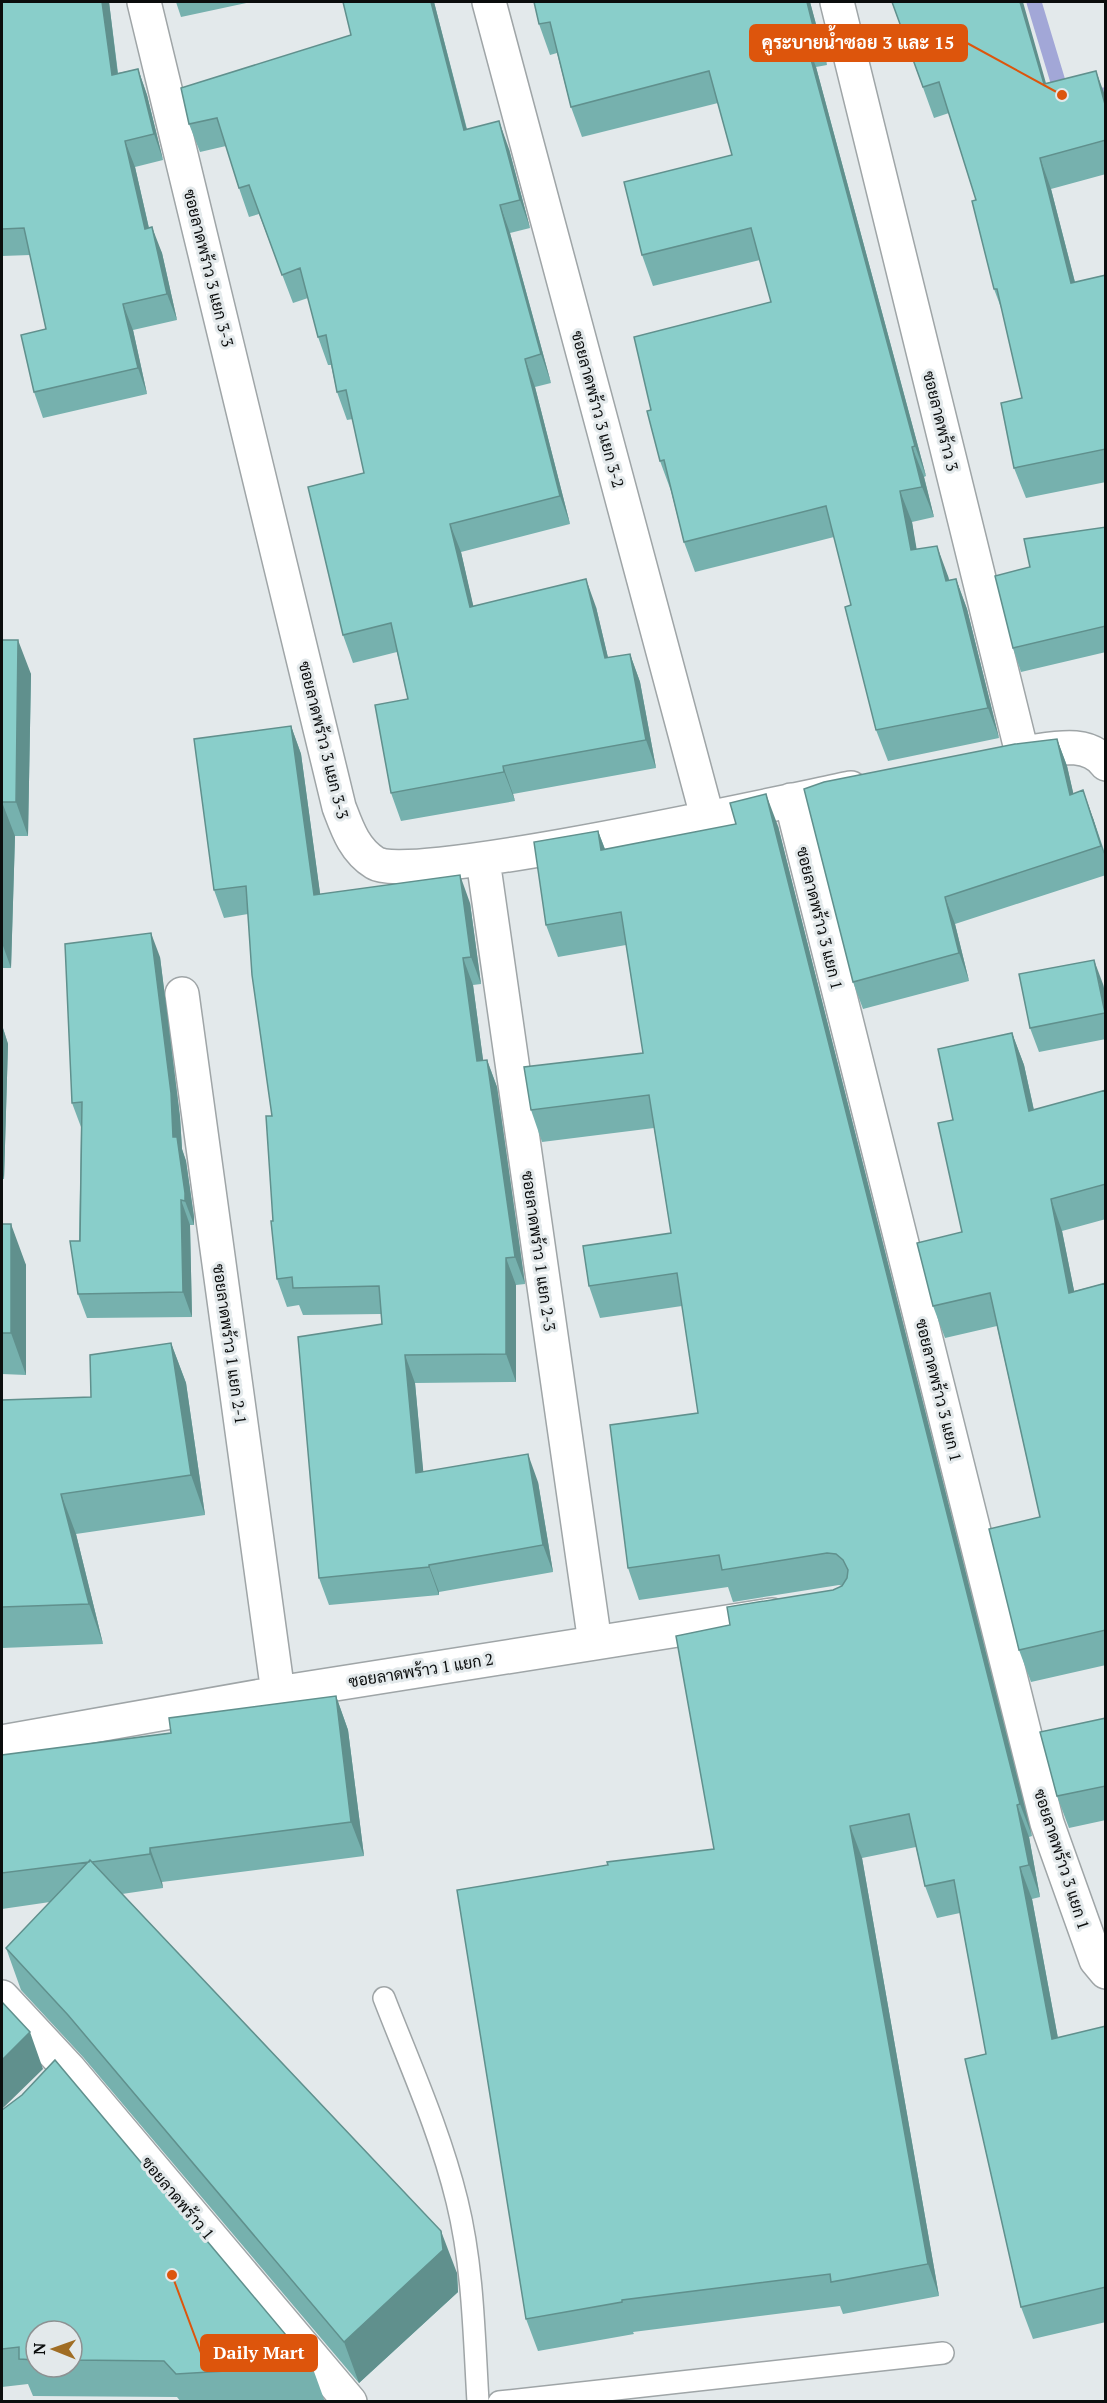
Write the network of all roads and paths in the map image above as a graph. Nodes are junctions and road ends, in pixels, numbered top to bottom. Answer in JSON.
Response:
{"nodes":[{"id":1,"x":144,"y":2,"type":"edge"},
{"id":2,"x":489,"y":2,"type":"edge"},
{"id":3,"x":847,"y":4,"type":"edge"},
{"id":4,"x":1022,"y":753,"type":"junction"},
{"id":5,"x":987,"y":760,"type":"edge"},
{"id":6,"x":1106,"y":765,"type":"edge"},
{"id":7,"x":883,"y":781,"type":"edge"},
{"id":8,"x":791,"y":800,"type":"junction"},
{"id":9,"x":706,"y":816,"type":"junction"},
{"id":10,"x":483,"y":860,"type":"junction"},
{"id":11,"x":182,"y":994,"type":"dead end"},
{"id":12,"x":806,"y":1610,"type":"edge"},
{"id":13,"x":595,"y":1642,"type":"junction"},
{"id":14,"x":278,"y":1693,"type":"junction"},
{"id":15,"x":2,"y":1742,"type":"edge"},
{"id":16,"x":1106,"y":1972,"type":"edge"},
{"id":17,"x":2,"y":1997,"type":"edge"},
{"id":18,"x":384,"y":1998,"type":"dead end"},
{"id":19,"x":69,"y":2069,"type":"junction"},
{"id":20,"x":46,"y":2093,"type":"edge"},
{"id":21,"x":943,"y":2354,"type":"dead end"},
{"id":22,"x":350,"y":2402,"type":"edge"},
{"id":23,"x":478,"y":2402,"type":"edge"},
{"id":24,"x":499,"y":2402,"type":"edge"}],
"edges":[{"from":1,"to":10,"type":"street","name":"ซอยลาดพร้าว 3 แยก 3-3"},
{"from":2,"to":9,"type":"street","name":"ซอยลาดพร้าว 3 แยก 3-2"},
{"from":3,"to":4,"type":"street","name":"ซอยลาดพร้าว 3"},
{"from":4,"to":5,"type":"street"},
{"from":4,"to":6,"type":"street"},
{"from":7,"to":8,"type":"street","name":"ซอยลาดพร้าว 3 แยก 3-3"},
{"from":8,"to":9,"type":"street","name":"ซอยลาดพร้าว 3 แยก 3-3"},
{"from":8,"to":16,"type":"street","name":"ซอยลาดพร้าว 3 แยก 1"},
{"from":9,"to":10,"type":"street","name":"ซอยลาดพร้าว 3 แยก 3-3"},
{"from":10,"to":13,"type":"street","name":"ซอยลาดพร้าว 1 แยก 2-3"},
{"from":11,"to":14,"type":"street","name":"ซอยลาดพร้าว 1 แยก 2-1"},
{"from":12,"to":13,"type":"street","name":"ซอยลาดพร้าว 1 แยก 2"},
{"from":13,"to":14,"type":"street","name":"ซอยลาดพร้าว 1 แยก 2"},
{"from":14,"to":15,"type":"street","name":"ซอยลาดพร้าว 1 แยก 2"},
{"from":17,"to":19,"type":"street","name":"ซอยลาดพร้าว 1"},
{"from":18,"to":23,"type":"lane"},
{"from":19,"to":20,"type":"street"},
{"from":19,"to":22,"type":"street","name":"ซอยลาดพร้าว 1"},
{"from":21,"to":24,"type":"lane"}]}
